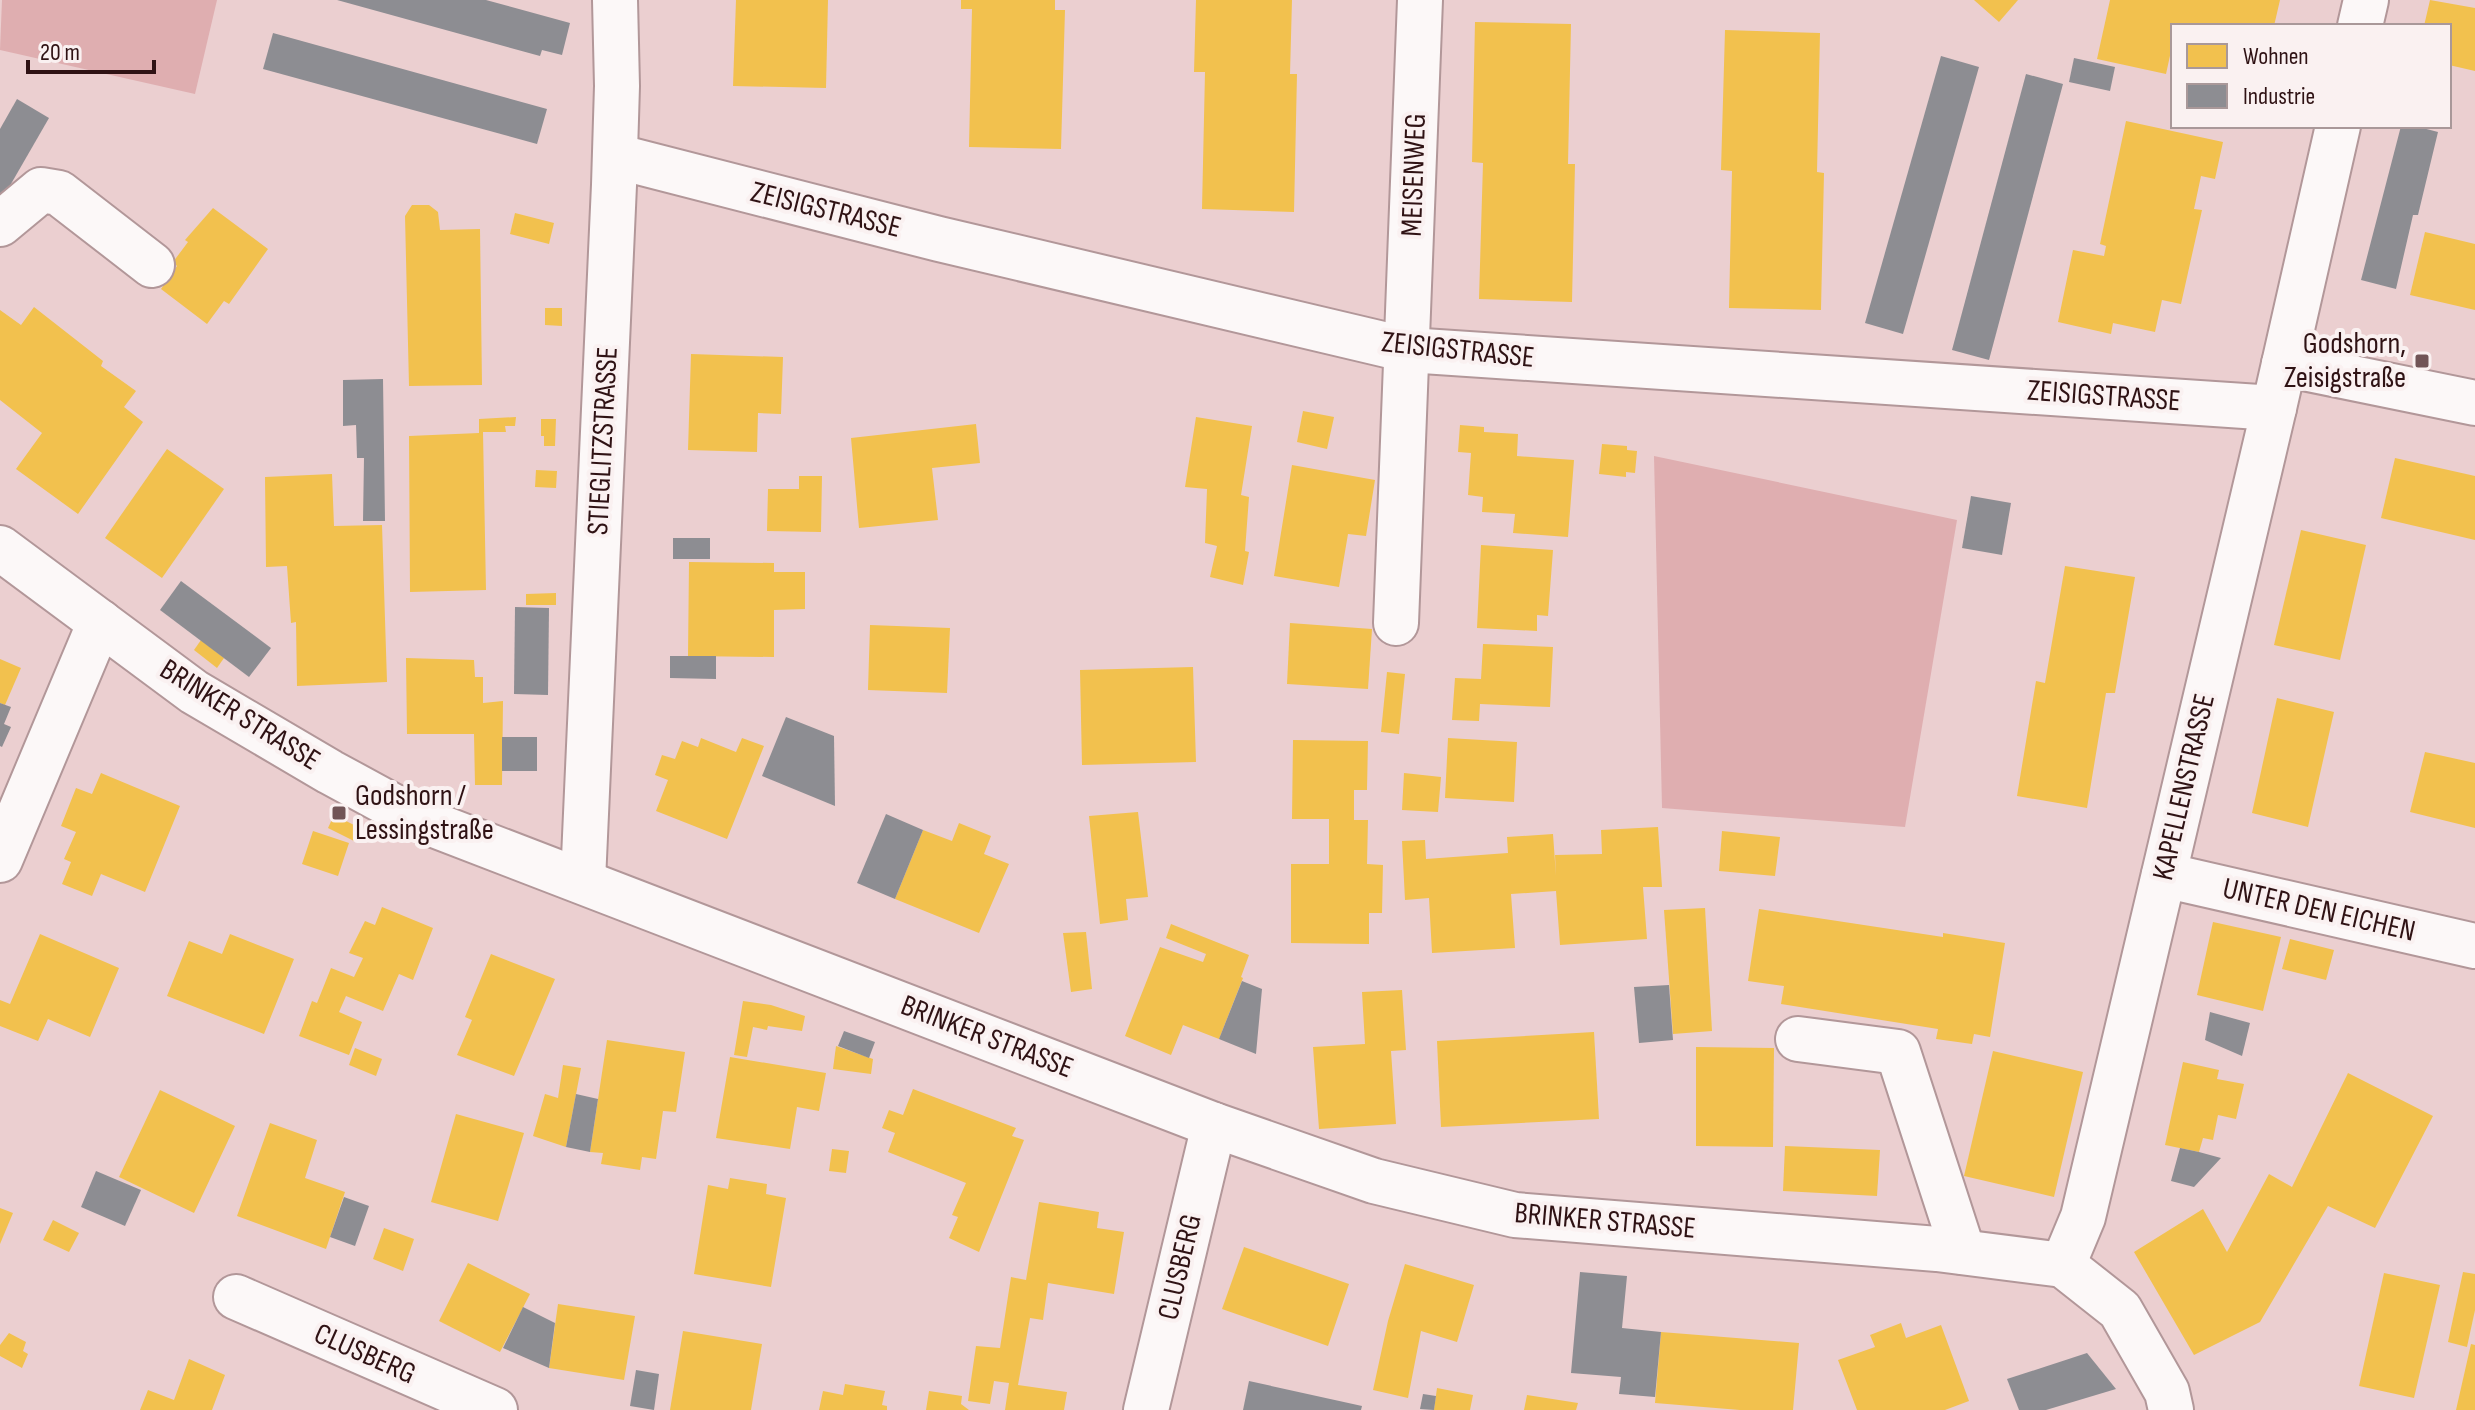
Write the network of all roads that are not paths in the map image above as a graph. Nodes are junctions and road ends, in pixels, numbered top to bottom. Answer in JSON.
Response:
{"nodes":[{"id":1,"x":615,"y":0,"type":"edge"},
{"id":2,"x":1420,"y":0,"type":"edge"},
{"id":3,"x":2366,"y":0,"type":"edge"},
{"id":4,"x":2360,"y":24,"type":"edge"},
{"id":5,"x":2338,"y":128,"type":"edge"},
{"id":6,"x":615,"y":156,"type":"junction"},
{"id":7,"x":0,"y":224,"type":"edge"},
{"id":8,"x":152,"y":265,"type":"dead end"},
{"id":9,"x":1408,"y":350,"type":"junction"},
{"id":10,"x":2284,"y":364,"type":"junction"},
{"id":11,"x":2475,"y":403,"type":"edge"},
{"id":12,"x":2274,"y":408,"type":"junction"},
{"id":13,"x":0,"y":548,"type":"edge"},
{"id":14,"x":100,"y":622,"type":"junction"},
{"id":15,"x":1396,"y":623,"type":"dead end"},
{"id":16,"x":0,"y":860,"type":"edge"},
{"id":17,"x":2164,"y":875,"type":"junction"},
{"id":18,"x":583,"y":881,"type":"junction"},
{"id":19,"x":2475,"y":946,"type":"edge"},
{"id":20,"x":1798,"y":1039,"type":"dead end"},
{"id":21,"x":1214,"y":1125,"type":"junction"},
{"id":22,"x":1963,"y":1252,"type":"junction"},
{"id":23,"x":2063,"y":1265,"type":"junction"},
{"id":24,"x":236,"y":1297,"type":"dead end"},
{"id":25,"x":495,"y":1410,"type":"edge"},
{"id":26,"x":1146,"y":1410,"type":"edge"},
{"id":27,"x":2171,"y":1410,"type":"edge"}],
"edges":[{"from":1,"to":6,"type":"street","name":"STIEGLITZSTRASSE"},
{"from":2,"to":9,"type":"street","name":"MEISENWEG"},
{"from":3,"to":4,"type":"street"},
{"from":5,"to":10,"type":"street","name":"KAPELLENSTRASSE"},
{"from":6,"to":9,"type":"street","name":"ZEISIGSTRASSE"},
{"from":6,"to":18,"type":"street","name":"STIEGLITZSTRASSE"},
{"from":7,"to":8,"type":"street"},
{"from":9,"to":12,"type":"street","name":"ZEISIGSTRASSE"},
{"from":9,"to":15,"type":"street","name":"MEISENWEG"},
{"from":10,"to":11,"type":"street"},
{"from":10,"to":12,"type":"street","name":"KAPELLENSTRASSE"},
{"from":12,"to":17,"type":"street","name":"KAPELLENSTRASSE"},
{"from":13,"to":14,"type":"street","name":"BRINKER STRASSE"},
{"from":14,"to":16,"type":"street"},
{"from":14,"to":18,"type":"street","name":"BRINKER STRASSE"},
{"from":17,"to":19,"type":"street","name":"UNTER DEN EICHEN"},
{"from":17,"to":23,"type":"street","name":"KAPELLENSTRASSE"},
{"from":18,"to":21,"type":"street","name":"BRINKER STRASSE"},
{"from":20,"to":22,"type":"street"},
{"from":21,"to":22,"type":"street","name":"BRINKER STRASSE"},
{"from":21,"to":26,"type":"street","name":"CLUSBERG"},
{"from":22,"to":23,"type":"street","name":"BRINKER STRASSE"},
{"from":23,"to":27,"type":"street"},
{"from":24,"to":25,"type":"street","name":"CLUSBERG"}]}
